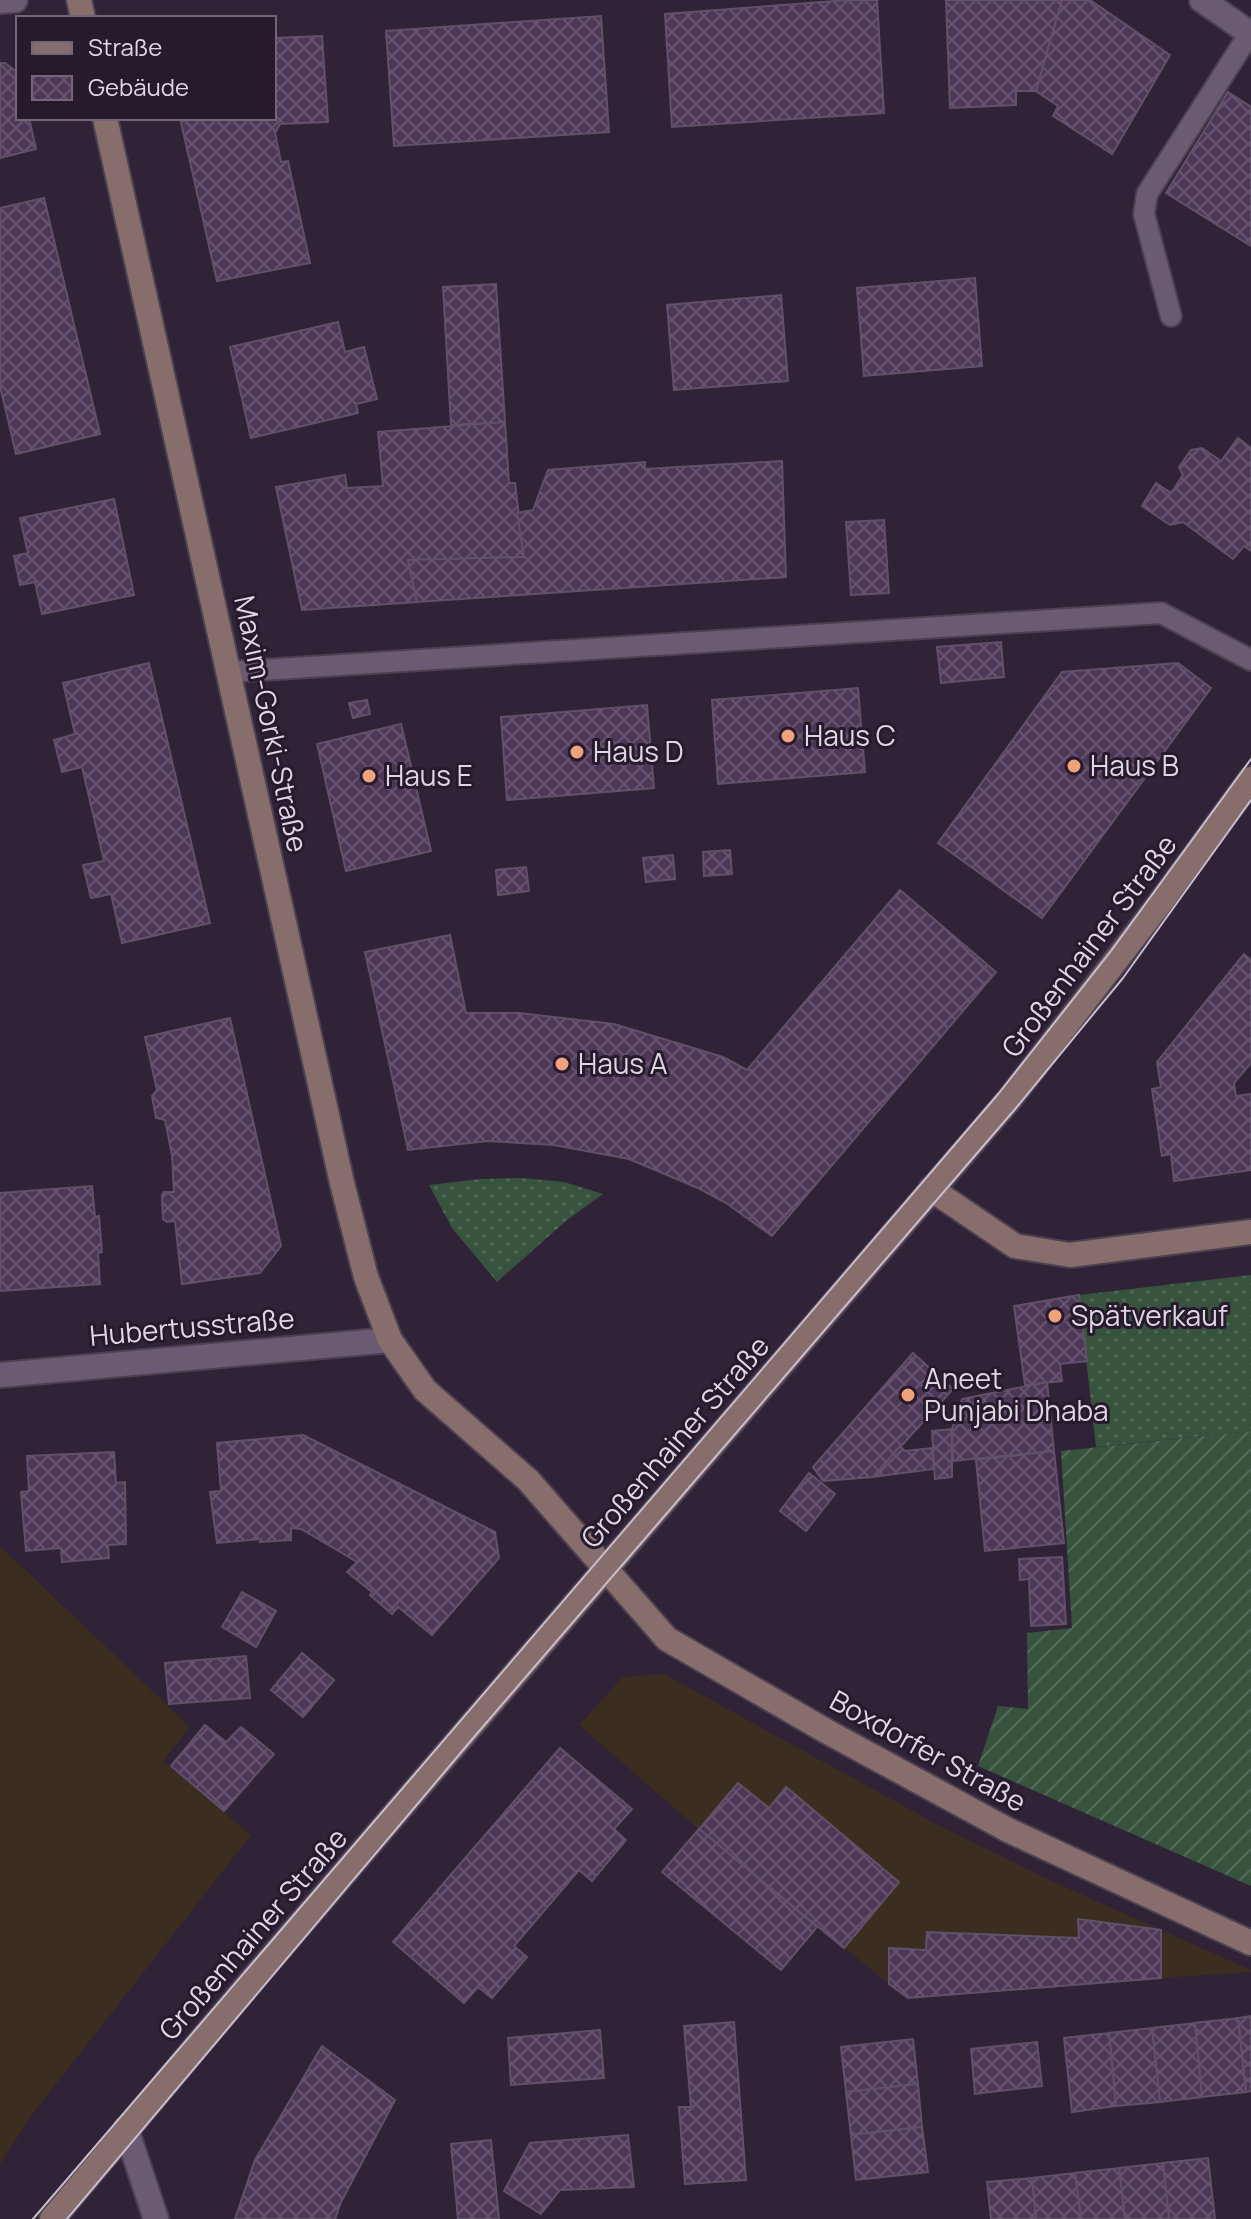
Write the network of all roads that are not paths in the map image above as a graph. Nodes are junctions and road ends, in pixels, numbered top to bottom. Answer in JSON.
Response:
{"nodes":[{"id":1,"x":15,"y":0,"type":"edge"},
{"id":2,"x":1202,"y":0,"type":"edge"},
{"id":3,"x":0,"y":1,"type":"edge"},
{"id":4,"x":1250,"y":34,"type":"edge"},
{"id":5,"x":105,"y":120,"type":"edge"},
{"id":6,"x":1171,"y":316,"type":"dead end"},
{"id":7,"x":1251,"y":660,"type":"edge"},
{"id":8,"x":229,"y":672,"type":"junction"},
{"id":9,"x":1251,"y":779,"type":"edge"},
{"id":10,"x":931,"y":1189,"type":"junction"},
{"id":11,"x":1251,"y":1232,"type":"edge"},
{"id":12,"x":390,"y":1340,"type":"junction"},
{"id":13,"x":0,"y":1375,"type":"edge"},
{"id":14,"x":606,"y":1568,"type":"junction"},
{"id":15,"x":1251,"y":1943,"type":"edge"},
{"id":16,"x":126,"y":2129,"type":"junction"},
{"id":17,"x":52,"y":2219,"type":"edge"},
{"id":18,"x":156,"y":2219,"type":"edge"}],
"edges":[{"from":1,"to":3,"type":"street"},
{"from":2,"to":4,"type":"street"},
{"from":4,"to":6,"type":"lane"},
{"from":5,"to":8,"type":"street","name":"Maxim-Gorki-Straße"},
{"from":7,"to":8,"type":"lane"},
{"from":8,"to":12,"type":"street","name":"Maxim-Gorki-Straße"},
{"from":9,"to":10,"type":"street","name":"Großenhainer Straße"},
{"from":10,"to":11,"type":"street"},
{"from":10,"to":14,"type":"street","name":"Großenhainer Straße"},
{"from":12,"to":13,"type":"street","name":"Hubertusstraße"},
{"from":12,"to":14,"type":"street","name":"Maxim-Gorki-Straße"},
{"from":14,"to":15,"type":"street","name":"Boxdorfer Straße"},
{"from":14,"to":16,"type":"street","name":"Großenhainer Straße"},
{"from":16,"to":17,"type":"street","name":"Großenhainer Straße"},
{"from":16,"to":18,"type":"street"}]}
